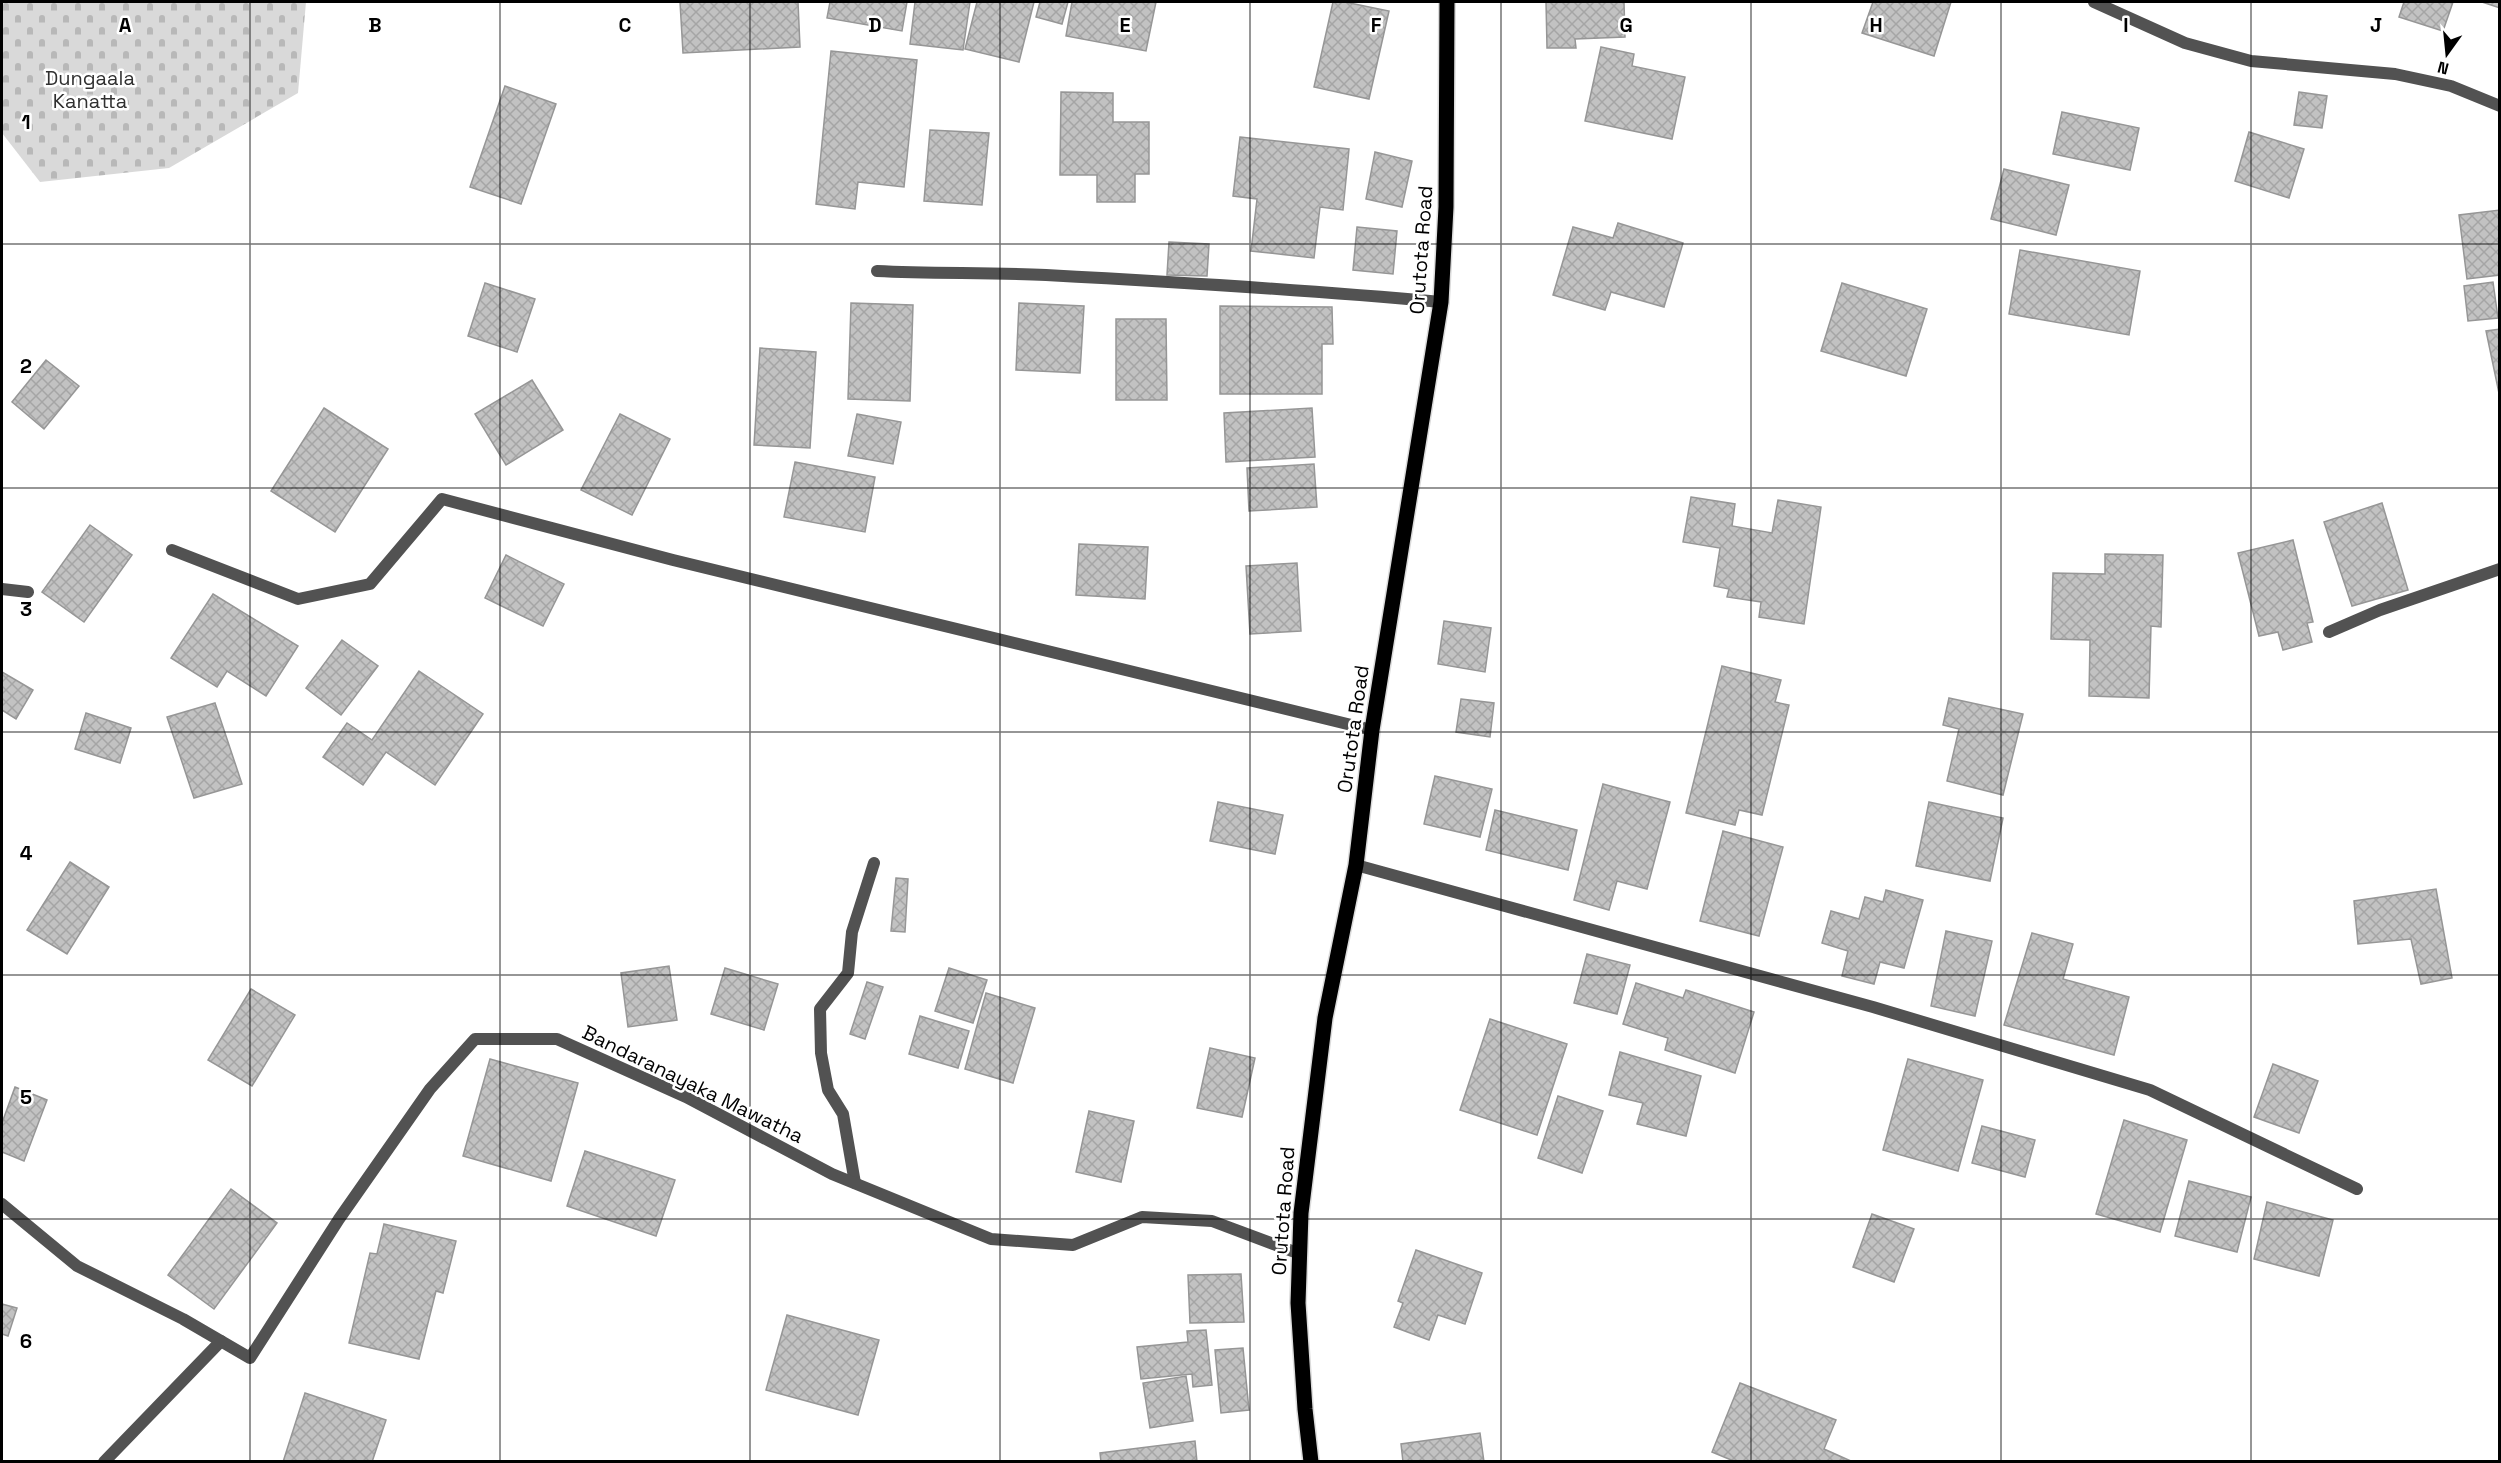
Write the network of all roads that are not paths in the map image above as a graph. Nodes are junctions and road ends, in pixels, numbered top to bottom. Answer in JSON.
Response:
{"nodes":[{"id":1,"x":1447,"y":2,"type":"edge"},
{"id":2,"x":2094,"y":2,"type":"edge"},
{"id":3,"x":2499,"y":106,"type":"edge"},
{"id":4,"x":877,"y":272,"type":"dead end"},
{"id":5,"x":1441,"y":302,"type":"junction"},
{"id":6,"x":172,"y":550,"type":"dead end"},
{"id":7,"x":2499,"y":569,"type":"edge"},
{"id":8,"x":2,"y":589,"type":"edge"},
{"id":9,"x":28,"y":592,"type":"dead end"},
{"id":10,"x":2329,"y":632,"type":"dead end"},
{"id":11,"x":1372,"y":730,"type":"junction"},
{"id":12,"x":874,"y":863,"type":"dead end"},
{"id":13,"x":1356,"y":865,"type":"junction"},
{"id":14,"x":855,"y":1183,"type":"junction"},
{"id":15,"x":2357,"y":1189,"type":"dead end"},
{"id":16,"x":2,"y":1204,"type":"edge"},
{"id":17,"x":1300,"y":1254,"type":"junction"},
{"id":18,"x":221,"y":1341,"type":"junction"},
{"id":19,"x":104,"y":1461,"type":"edge"},
{"id":20,"x":1311,"y":1461,"type":"edge"}],
"edges":[{"from":1,"to":5,"type":"main road","name":"Orutota Road"},
{"from":2,"to":3,"type":"street"},
{"from":4,"to":5,"type":"street"},
{"from":5,"to":11,"type":"main road","name":"Orutota Road"},
{"from":6,"to":11,"type":"street"},
{"from":7,"to":10,"type":"street"},
{"from":8,"to":9,"type":"street"},
{"from":11,"to":13,"type":"main road","name":"Orutota Road"},
{"from":12,"to":14,"type":"street"},
{"from":13,"to":15,"type":"street"},
{"from":13,"to":17,"type":"main road","name":"Orutota Road"},
{"from":14,"to":17,"type":"street","name":"Bandaranayaka Mawatha"},
{"from":14,"to":18,"type":"street","name":"Bandaranayaka Mawatha"},
{"from":16,"to":18,"type":"street","name":"Bandaranayaka Mawatha"},
{"from":17,"to":20,"type":"main road","name":"Orutota Road"},
{"from":18,"to":19,"type":"street"}]}
